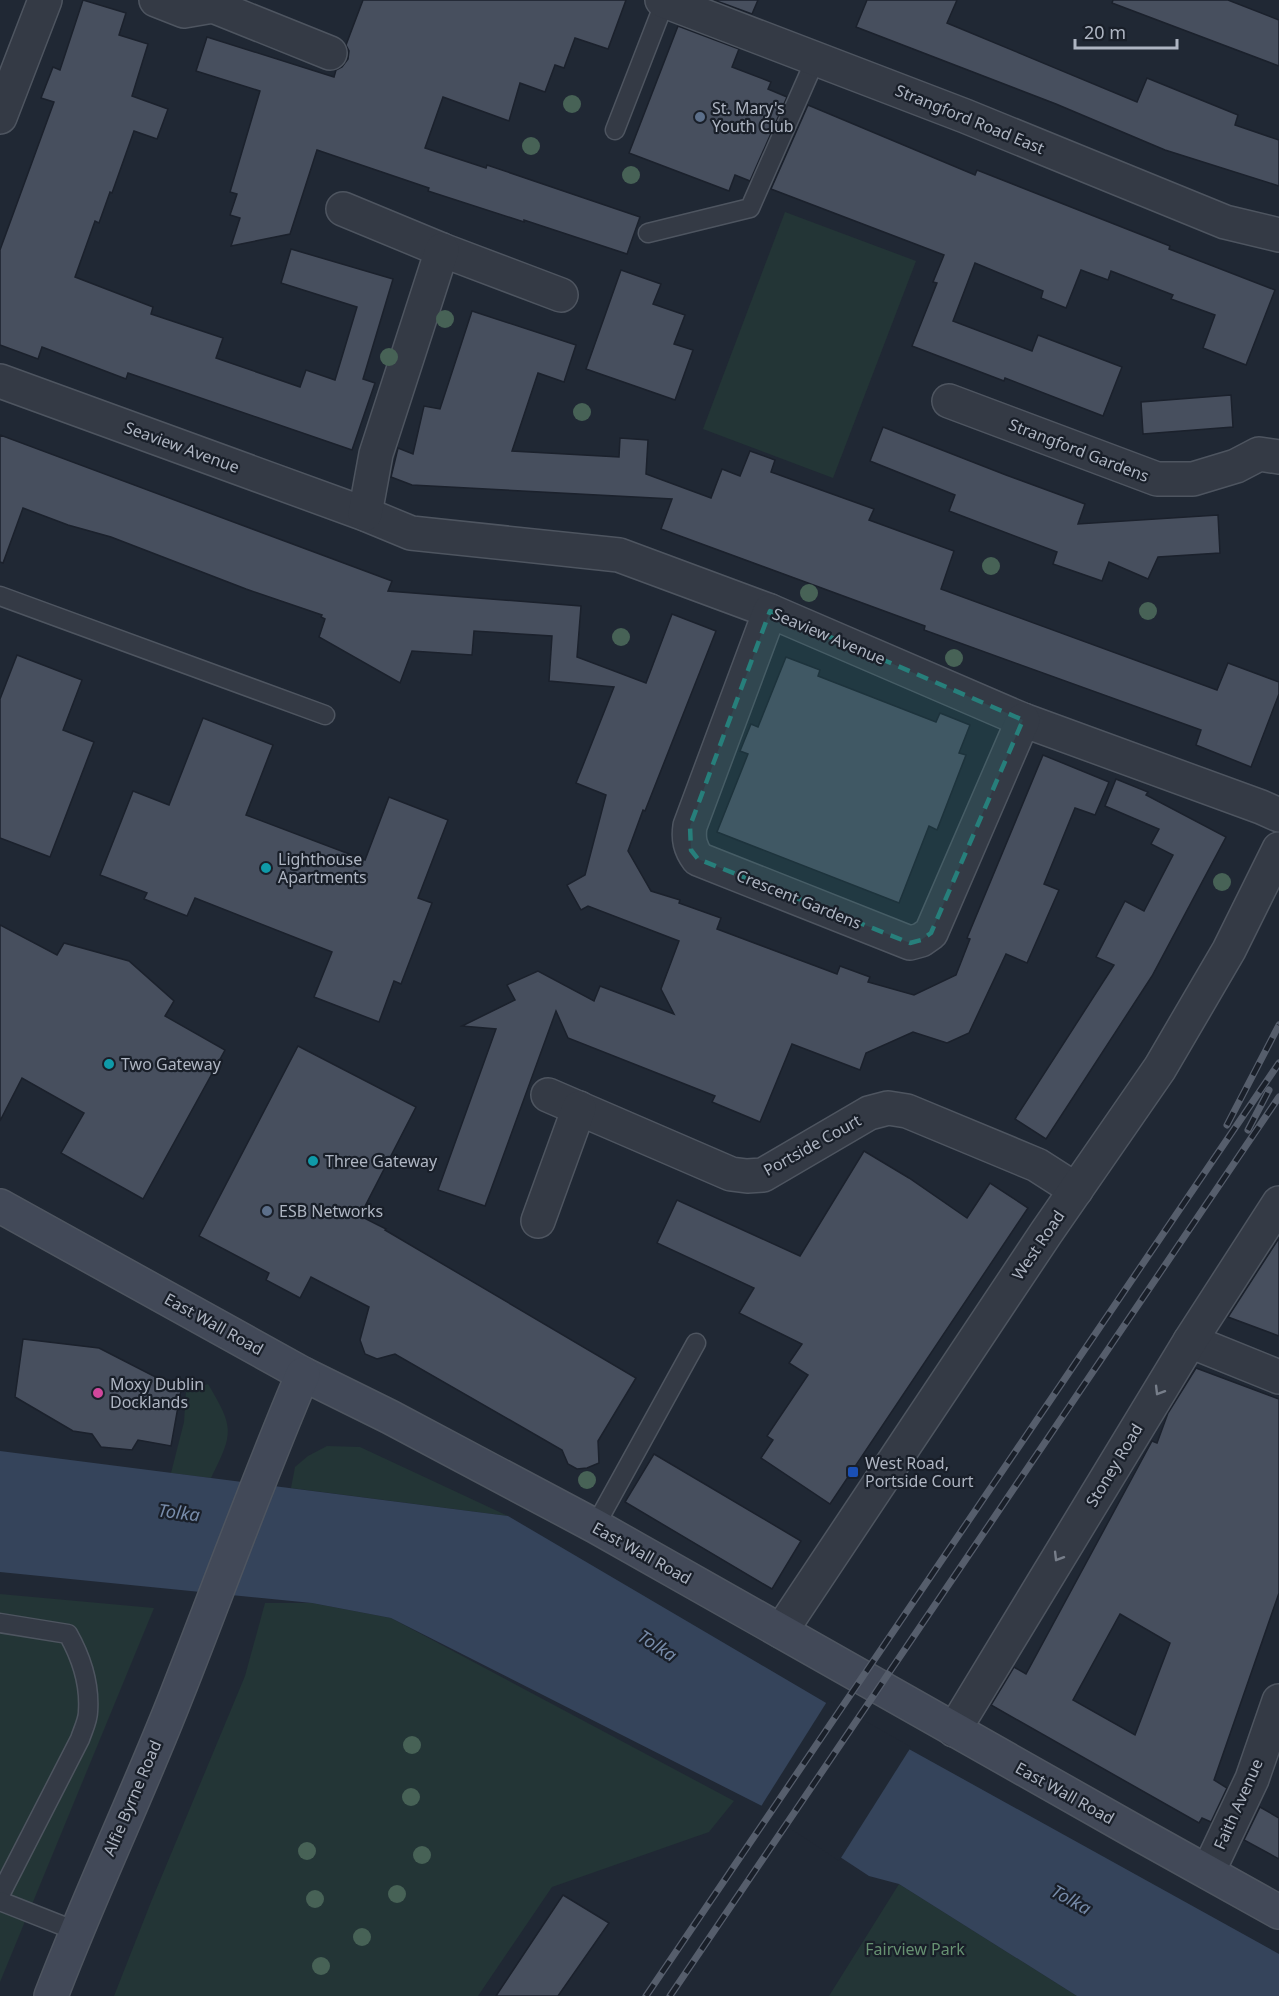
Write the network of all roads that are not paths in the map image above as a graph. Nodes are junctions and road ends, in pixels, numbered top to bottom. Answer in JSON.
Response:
{"nodes":[{"id":1,"x":45,"y":0,"type":"edge"},
{"id":2,"x":156,"y":0,"type":"edge"},
{"id":3,"x":663,"y":0,"type":"edge"},
{"id":4,"x":330,"y":53,"type":"dead end"},
{"id":5,"x":816,"y":58,"type":"junction"},
{"id":6,"x":0,"y":117,"type":"edge"},
{"id":7,"x":615,"y":130,"type":"dead end"},
{"id":8,"x":343,"y":209,"type":"dead end"},
{"id":9,"x":648,"y":233,"type":"dead end"},
{"id":10,"x":1279,"y":235,"type":"edge"},
{"id":11,"x":442,"y":250,"type":"junction"},
{"id":12,"x":561,"y":295,"type":"dead end"},
{"id":13,"x":0,"y":381,"type":"edge"},
{"id":14,"x":949,"y":401,"type":"dead end"},
{"id":15,"x":1279,"y":457,"type":"edge"},
{"id":16,"x":365,"y":514,"type":"junction"},
{"id":17,"x":0,"y":596,"type":"edge"},
{"id":18,"x":770,"y":610,"type":"junction"},
{"id":19,"x":325,"y":715,"type":"dead end"},
{"id":20,"x":1023,"y":720,"type":"junction"},
{"id":21,"x":1279,"y":815,"type":"edge"},
{"id":22,"x":1279,"y":849,"type":"edge"},
{"id":23,"x":548,"y":1095,"type":"dead end"},
{"id":24,"x":579,"y":1108,"type":"junction"},
{"id":25,"x":1076,"y":1190,"type":"junction"},
{"id":26,"x":1279,"y":1203,"type":"edge"},
{"id":27,"x":0,"y":1206,"type":"edge"},
{"id":28,"x":538,"y":1221,"type":"dead end"},
{"id":29,"x":1190,"y":1341,"type":"junction"},
{"id":30,"x":696,"y":1343,"type":"dead end"},
{"id":31,"x":303,"y":1374,"type":"junction"},
{"id":32,"x":1279,"y":1377,"type":"edge"},
{"id":33,"x":595,"y":1526,"type":"junction"},
{"id":34,"x":0,"y":1623,"type":"edge"},
{"id":35,"x":781,"y":1631,"type":"junction"},
{"id":36,"x":1279,"y":1701,"type":"edge"},
{"id":37,"x":954,"y":1730,"type":"junction"},
{"id":38,"x":1208,"y":1872,"type":"junction"},
{"id":39,"x":0,"y":1895,"type":"edge"},
{"id":40,"x":0,"y":1901,"type":"edge"},
{"id":41,"x":1279,"y":1912,"type":"edge"},
{"id":42,"x":76,"y":1931,"type":"junction"},
{"id":43,"x":51,"y":1996,"type":"edge"}],
"edges":[{"from":1,"to":6,"type":"street"},
{"from":2,"to":4,"type":"street"},
{"from":3,"to":5,"type":"street","name":"Strangford Road East"},
{"from":3,"to":7,"type":"lane"},
{"from":5,"to":9,"type":"lane"},
{"from":5,"to":10,"type":"street","name":"Strangford Road East"},
{"from":8,"to":11,"type":"street"},
{"from":11,"to":12,"type":"street"},
{"from":11,"to":16,"type":"street"},
{"from":13,"to":16,"type":"street","name":"Seaview Avenue"},
{"from":14,"to":15,"type":"street","name":"Strangford Gardens"},
{"from":16,"to":18,"type":"street","name":"Seaview Avenue"},
{"from":17,"to":19,"type":"lane"},
{"from":18,"to":20,"type":"street","name":"Seaview Avenue"},
{"from":18,"to":20,"type":"street","name":"Crescent Gardens"},
{"from":20,"to":21,"type":"street","name":"Seaview Avenue"},
{"from":22,"to":25,"type":"street","name":"West Road"},
{"from":23,"to":24,"type":"street","name":"Portside Court"},
{"from":24,"to":25,"type":"street","name":"Portside Court"},
{"from":24,"to":28,"type":"street"},
{"from":25,"to":35,"type":"street","name":"West Road"},
{"from":26,"to":29,"type":"street","name":"Stoney Road"},
{"from":27,"to":31,"type":"main road","name":"East Wall Road"},
{"from":29,"to":32,"type":"street"},
{"from":29,"to":37,"type":"street","name":"Stoney Road","one_way":true},
{"from":30,"to":33,"type":"lane"},
{"from":31,"to":33,"type":"main road","name":"East Wall Road"},
{"from":31,"to":42,"type":"main road","name":"Alfie Byrne Road"},
{"from":33,"to":35,"type":"main road","name":"East Wall Road"},
{"from":34,"to":39,"type":"lane"},
{"from":35,"to":37,"type":"main road","name":"East Wall Road"},
{"from":36,"to":38,"type":"street","name":"Faith Avenue"},
{"from":37,"to":38,"type":"main road","name":"East Wall Road"},
{"from":38,"to":41,"type":"main road","name":"East Wall Road"},
{"from":40,"to":42,"type":"lane"},
{"from":42,"to":43,"type":"main road","name":"Alfie Byrne Road"}]}
